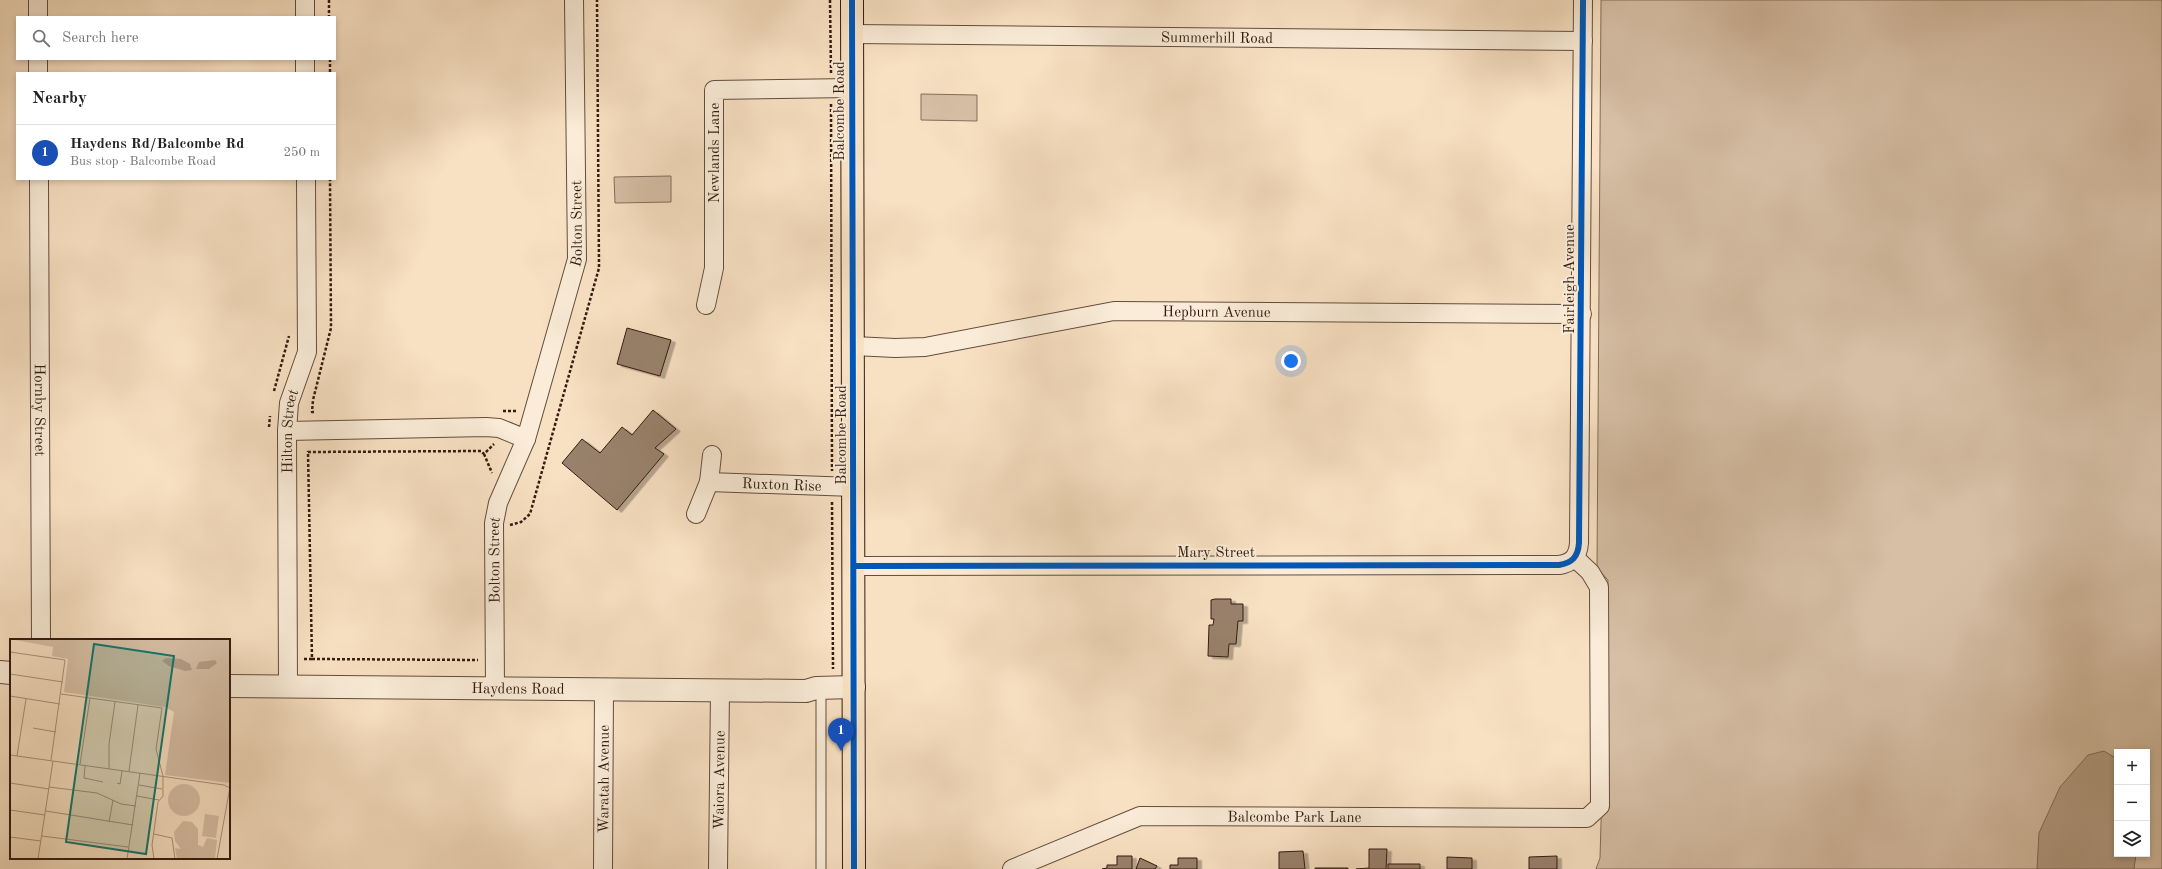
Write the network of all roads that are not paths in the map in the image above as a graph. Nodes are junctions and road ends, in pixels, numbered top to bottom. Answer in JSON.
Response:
{"nodes":[{"id":1,"x":38,"y":0,"type":"edge"},
{"id":2,"x":305,"y":0,"type":"edge"},
{"id":3,"x":574,"y":0,"type":"edge"},
{"id":4,"x":852,"y":0,"type":"edge"},
{"id":5,"x":1583,"y":0,"type":"edge"},
{"id":6,"x":38,"y":16,"type":"edge"},
{"id":7,"x":305,"y":16,"type":"edge"},
{"id":8,"x":852,"y":34,"type":"junction"},
{"id":9,"x":1583,"y":41,"type":"junction"},
{"id":10,"x":38,"y":60,"type":"edge"},
{"id":11,"x":305,"y":60,"type":"edge"},
{"id":12,"x":38,"y":72,"type":"edge"},
{"id":13,"x":306,"y":72,"type":"edge"},
{"id":14,"x":852,"y":88,"type":"junction"},
{"id":15,"x":39,"y":180,"type":"edge"},
{"id":16,"x":306,"y":180,"type":"edge"},
{"id":17,"x":706,"y":305,"type":"dead end"},
{"id":18,"x":1582,"y":314,"type":"junction"},
{"id":19,"x":854,"y":346,"type":"junction"},
{"id":20,"x":287,"y":431,"type":"junction"},
{"id":21,"x":519,"y":436,"type":"junction"},
{"id":22,"x":712,"y":455,"type":"dead end"},
{"id":23,"x":709,"y":482,"type":"junction"},
{"id":24,"x":854,"y":487,"type":"junction"},
{"id":25,"x":696,"y":514,"type":"dead end"},
{"id":26,"x":1575,"y":558,"type":"junction"},
{"id":27,"x":854,"y":566,"type":"junction"},
{"id":28,"x":42,"y":639,"type":"edge"},
{"id":29,"x":0,"y":672,"type":"edge"},
{"id":30,"x":10,"y":673,"type":"edge"},
{"id":31,"x":230,"y":686,"type":"edge"},
{"id":32,"x":288,"y":687,"type":"junction"},
{"id":33,"x":495,"y":688,"type":"junction"},
{"id":34,"x":604,"y":689,"type":"junction"},
{"id":35,"x":720,"y":690,"type":"junction"},
{"id":36,"x":854,"y":694,"type":"junction"},
{"id":37,"x":814,"y":695,"type":"junction"},
{"id":38,"x":603,"y":869,"type":"edge"},
{"id":39,"x":718,"y":869,"type":"edge"},
{"id":40,"x":821,"y":869,"type":"edge"},
{"id":41,"x":854,"y":869,"type":"edge"},
{"id":42,"x":1012,"y":869,"type":"edge"}],
"edges":[{"from":1,"to":6,"type":"street"},
{"from":2,"to":7,"type":"street"},
{"from":3,"to":21,"type":"street","name":"Bolton Street"},
{"from":4,"to":8,"type":"main road","name":"Balcombe Road"},
{"from":5,"to":9,"type":"street","name":"Fairleigh Avenue"},
{"from":8,"to":9,"type":"street","name":"Summerhill Road"},
{"from":8,"to":14,"type":"main road","name":"Balcombe Road"},
{"from":9,"to":18,"type":"street","name":"Fairleigh Avenue"},
{"from":10,"to":12,"type":"street"},
{"from":11,"to":13,"type":"street"},
{"from":14,"to":17,"type":"street","name":"Newlands Lane"},
{"from":14,"to":19,"type":"main road","name":"Balcombe Road"},
{"from":15,"to":28,"type":"street","name":"Hornby Street"},
{"from":16,"to":20,"type":"street","name":"Hilton Street"},
{"from":18,"to":19,"type":"street","name":"Hepburn Avenue"},
{"from":18,"to":26,"type":"street","name":"Fairleigh Avenue"},
{"from":19,"to":24,"type":"main road","name":"Balcombe Road"},
{"from":20,"to":21,"type":"street"},
{"from":20,"to":32,"type":"street","name":"Hilton Street"},
{"from":21,"to":33,"type":"street","name":"Bolton Street"},
{"from":22,"to":23,"type":"street"},
{"from":23,"to":24,"type":"street","name":"Ruxton Rise"},
{"from":23,"to":25,"type":"street"},
{"from":24,"to":27,"type":"main road","name":"Balcombe Road"},
{"from":26,"to":27,"type":"street","name":"Mary Street"},
{"from":26,"to":42,"type":"street","name":"Balcombe Park Lane"},
{"from":27,"to":36,"type":"main road","name":"Balcombe Road"},
{"from":29,"to":30,"type":"street"},
{"from":31,"to":32,"type":"street","name":"Haydens Road"},
{"from":32,"to":33,"type":"street","name":"Haydens Road"},
{"from":33,"to":34,"type":"street","name":"Haydens Road"},
{"from":34,"to":35,"type":"street","name":"Haydens Road"},
{"from":34,"to":38,"type":"street","name":"Waratah Avenue"},
{"from":35,"to":37,"type":"street","name":"Haydens Road"},
{"from":35,"to":39,"type":"street","name":"Waiora Avenue"},
{"from":36,"to":37,"type":"street","name":"Haydens Road"},
{"from":36,"to":41,"type":"main road","name":"Balcombe Road"},
{"from":37,"to":40,"type":"lane"}]}
